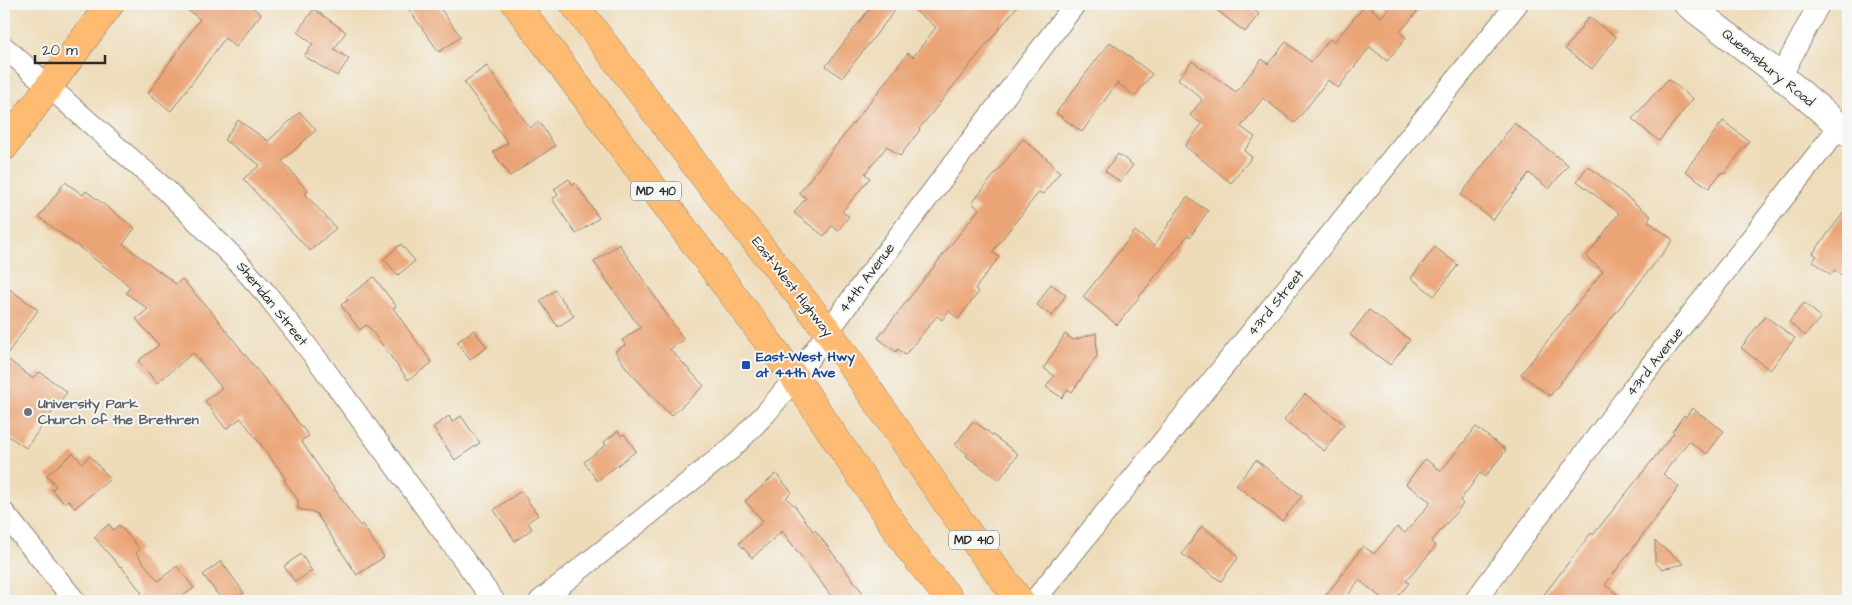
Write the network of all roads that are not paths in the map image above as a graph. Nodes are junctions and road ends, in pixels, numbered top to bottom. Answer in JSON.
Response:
{"nodes":[{"id":1,"x":110,"y":4,"type":"edge"},
{"id":2,"x":516,"y":4,"type":"edge"},
{"id":3,"x":574,"y":4,"type":"edge"},
{"id":4,"x":1074,"y":4,"type":"edge"},
{"id":5,"x":1517,"y":4,"type":"edge"},
{"id":6,"x":1687,"y":4,"type":"edge"},
{"id":7,"x":1819,"y":4,"type":"edge"},
{"id":8,"x":4,"y":48,"type":"edge"},
{"id":9,"x":1781,"y":76,"type":"junction"},
{"id":10,"x":48,"y":88,"type":"junction"},
{"id":11,"x":1844,"y":129,"type":"edge"},
{"id":12,"x":4,"y":147,"type":"edge"},
{"id":13,"x":828,"y":332,"type":"junction"},
{"id":14,"x":795,"y":378,"type":"junction"},
{"id":15,"x":4,"y":514,"type":"edge"},
{"id":16,"x":75,"y":601,"type":"edge"},
{"id":17,"x":494,"y":601,"type":"edge"},
{"id":18,"x":540,"y":601,"type":"edge"},
{"id":19,"x":951,"y":601,"type":"edge"},
{"id":20,"x":1020,"y":601,"type":"edge"},
{"id":21,"x":1034,"y":601,"type":"edge"},
{"id":22,"x":1475,"y":601,"type":"edge"}],
"edges":[{"from":1,"to":10,"type":"main road"},
{"from":2,"to":14,"type":"main road","number":"MD 410"},
{"from":3,"to":13,"type":"main road","name":"East-West Highway","number":"MD 410"},
{"from":4,"to":13,"type":"street","name":"44th Avenue"},
{"from":5,"to":21,"type":"street","name":"43rd Street"},
{"from":6,"to":9,"type":"street","name":"Queensbury Road"},
{"from":7,"to":9,"type":"street"},
{"from":8,"to":10,"type":"street","name":"Sheridan Street"},
{"from":9,"to":11,"type":"street","name":"Queensbury Road"},
{"from":10,"to":12,"type":"main road"},
{"from":10,"to":17,"type":"street","name":"Sheridan Street"},
{"from":11,"to":22,"type":"street","name":"43rd Avenue"},
{"from":13,"to":14,"type":"street","name":"44th Avenue"},
{"from":13,"to":20,"type":"main road","name":"East-West Highway","number":"MD 410"},
{"from":14,"to":18,"type":"street","name":"44th Avenue"},
{"from":14,"to":19,"type":"main road","number":"MD 410"},
{"from":15,"to":16,"type":"street"}]}
